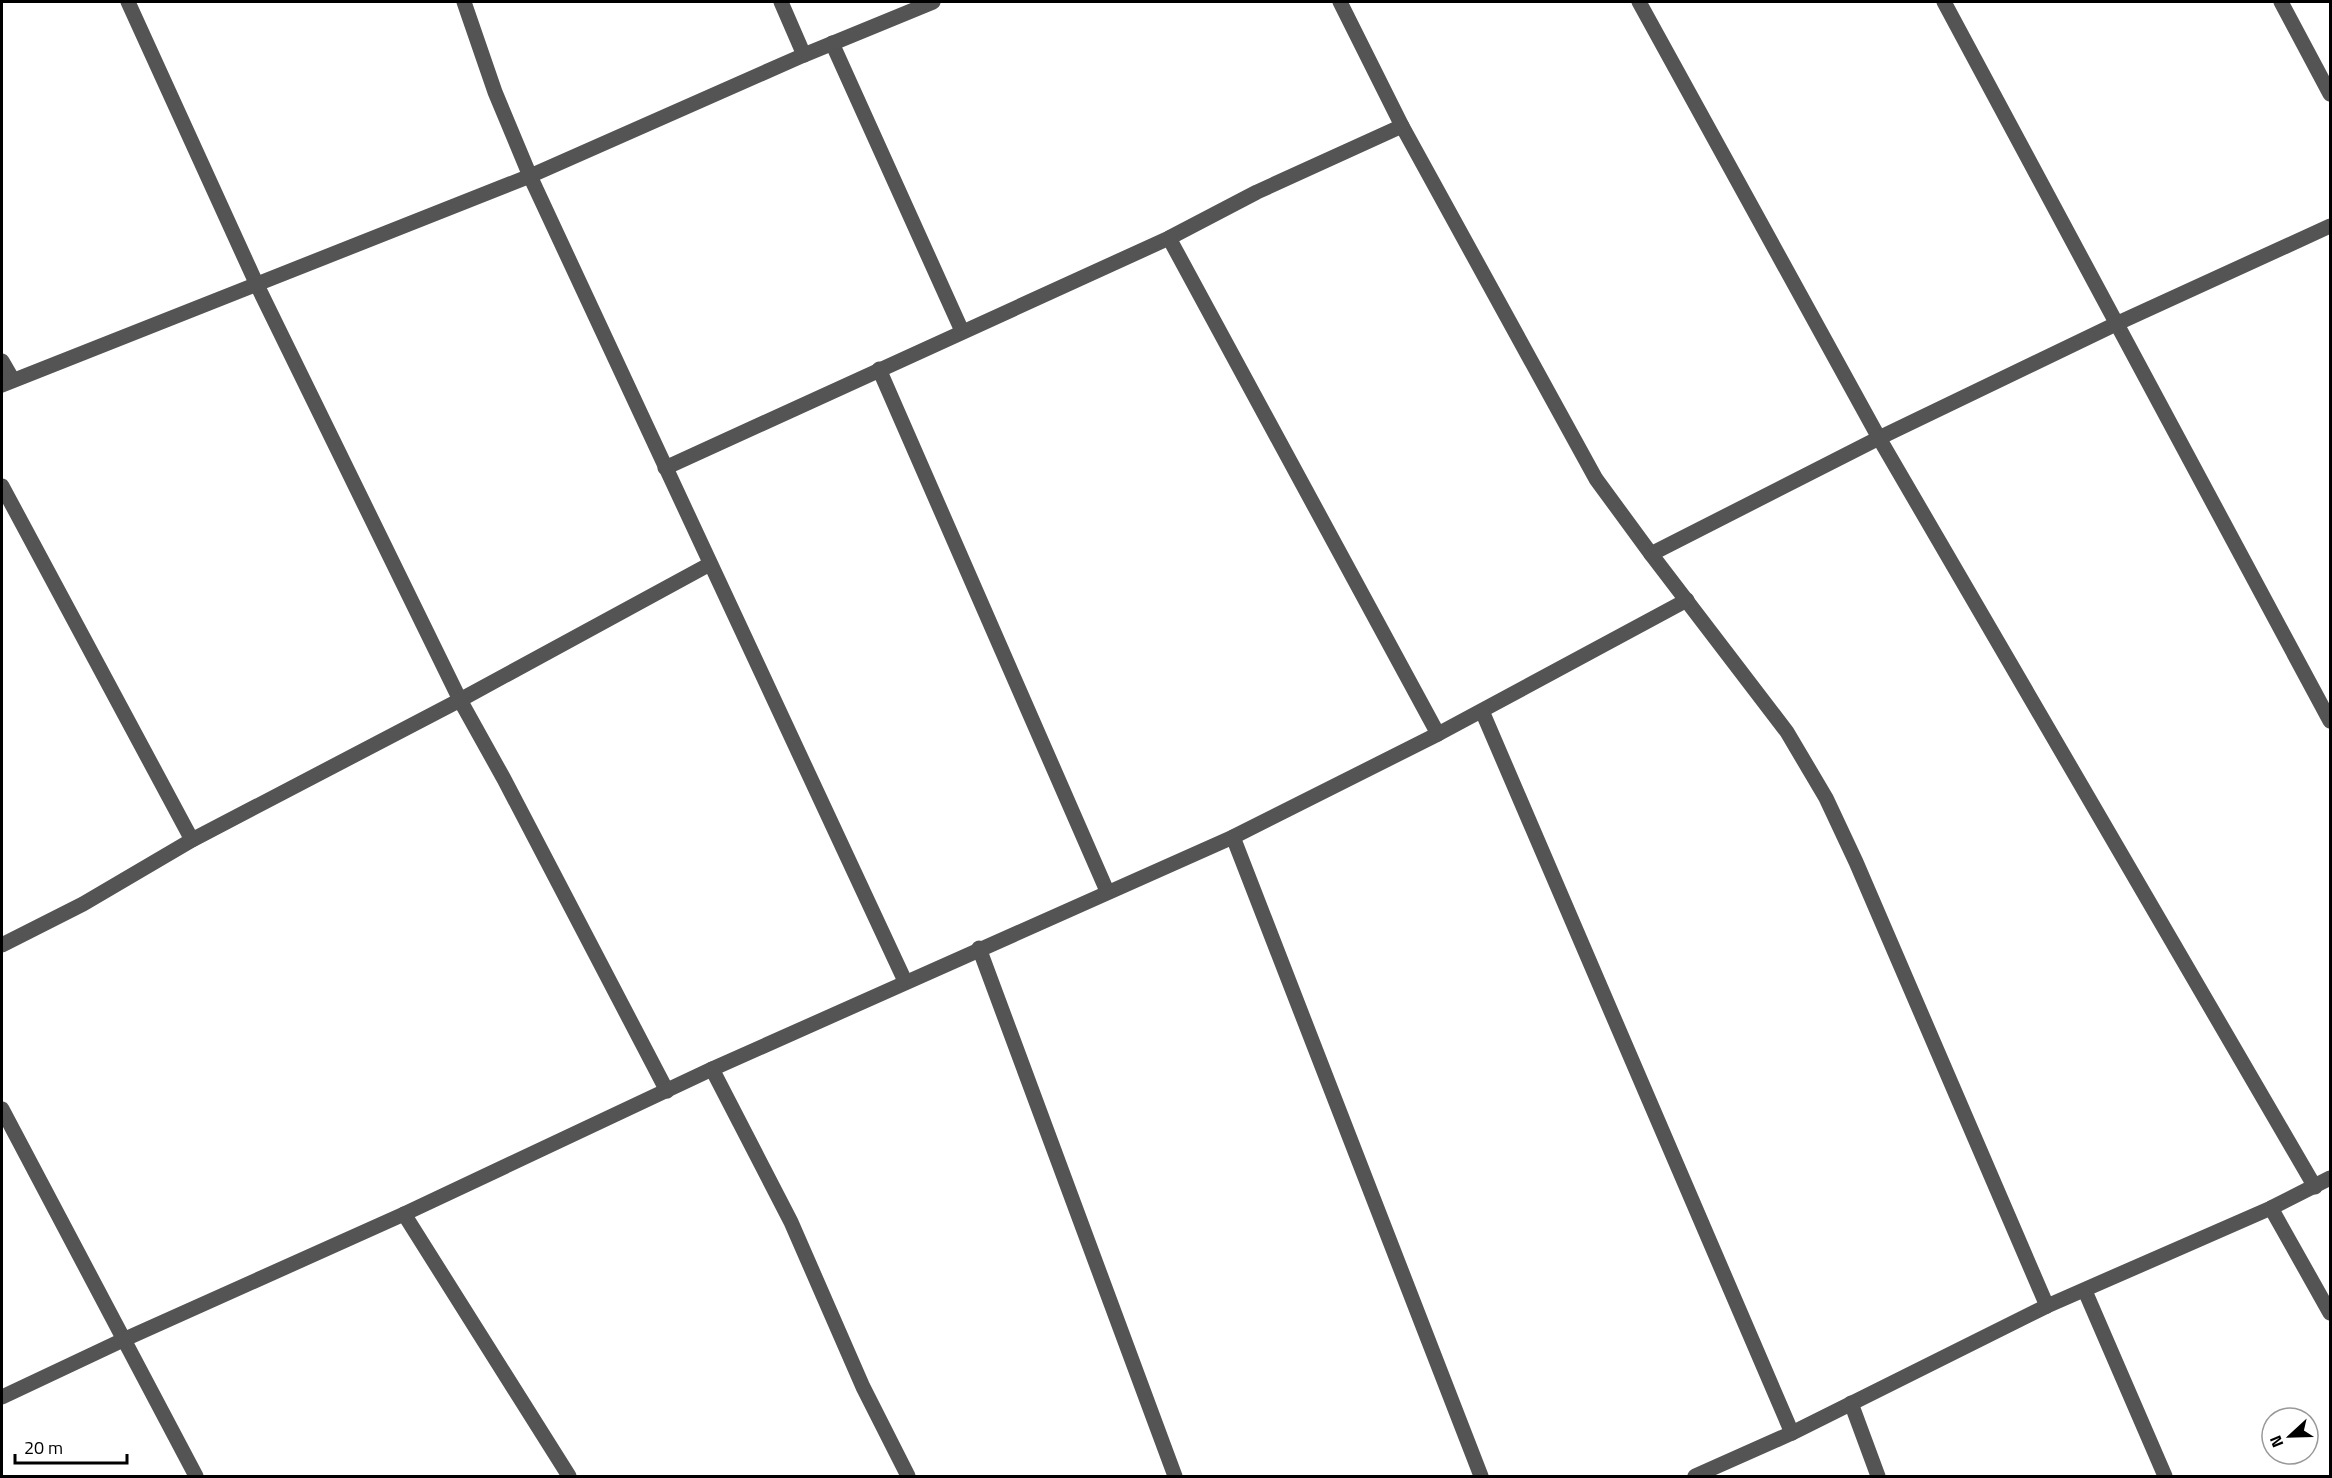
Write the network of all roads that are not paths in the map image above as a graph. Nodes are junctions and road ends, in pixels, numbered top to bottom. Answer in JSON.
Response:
{"nodes":[{"id":1,"x":128,"y":2,"type":"edge"},
{"id":2,"x":464,"y":2,"type":"edge"},
{"id":3,"x":781,"y":2,"type":"edge"},
{"id":4,"x":933,"y":2,"type":"edge"},
{"id":5,"x":1638,"y":2,"type":"edge"},
{"id":6,"x":1944,"y":2,"type":"edge"},
{"id":7,"x":2281,"y":2,"type":"edge"},
{"id":8,"x":1345,"y":3,"type":"edge"},
{"id":9,"x":832,"y":44,"type":"junction"},
{"id":10,"x":804,"y":55,"type":"junction"},
{"id":11,"x":2331,"y":94,"type":"edge"},
{"id":12,"x":1402,"y":126,"type":"junction"},
{"id":13,"x":530,"y":176,"type":"junction"},
{"id":14,"x":2331,"y":226,"type":"edge"},
{"id":15,"x":1169,"y":238,"type":"junction"},
{"id":16,"x":256,"y":285,"type":"junction"},
{"id":17,"x":2118,"y":323,"type":"junction"},
{"id":18,"x":962,"y":331,"type":"junction"},
{"id":19,"x":2,"y":361,"type":"edge"},
{"id":20,"x":879,"y":369,"type":"junction"},
{"id":21,"x":7,"y":383,"type":"edge"},
{"id":22,"x":1879,"y":438,"type":"junction"},
{"id":23,"x":665,"y":468,"type":"junction"},
{"id":24,"x":2,"y":486,"type":"edge"},
{"id":25,"x":1651,"y":554,"type":"junction"},
{"id":26,"x":710,"y":564,"type":"junction"},
{"id":27,"x":1687,"y":600,"type":"junction"},
{"id":28,"x":460,"y":700,"type":"junction"},
{"id":29,"x":1482,"y":711,"type":"junction"},
{"id":30,"x":2331,"y":721,"type":"edge"},
{"id":31,"x":1438,"y":734,"type":"junction"},
{"id":32,"x":1233,"y":837,"type":"junction"},
{"id":33,"x":192,"y":840,"type":"junction"},
{"id":34,"x":1107,"y":891,"type":"junction"},
{"id":35,"x":2,"y":945,"type":"edge"},
{"id":36,"x":979,"y":948,"type":"junction"},
{"id":37,"x":905,"y":981,"type":"junction"},
{"id":38,"x":712,"y":1069,"type":"junction"},
{"id":39,"x":667,"y":1091,"type":"junction"},
{"id":40,"x":2,"y":1109,"type":"edge"},
{"id":41,"x":2331,"y":1178,"type":"edge"},
{"id":42,"x":2315,"y":1187,"type":"junction"},
{"id":43,"x":2271,"y":1209,"type":"junction"},
{"id":44,"x":404,"y":1214,"type":"junction"},
{"id":45,"x":2085,"y":1291,"type":"junction"},
{"id":46,"x":2047,"y":1306,"type":"junction"},
{"id":47,"x":2331,"y":1313,"type":"edge"},
{"id":48,"x":123,"y":1340,"type":"junction"},
{"id":49,"x":2,"y":1397,"type":"edge"},
{"id":50,"x":1851,"y":1403,"type":"junction"},
{"id":51,"x":1792,"y":1433,"type":"junction"},
{"id":52,"x":196,"y":1476,"type":"edge"},
{"id":53,"x":569,"y":1476,"type":"edge"},
{"id":54,"x":908,"y":1476,"type":"edge"},
{"id":55,"x":1176,"y":1476,"type":"edge"},
{"id":56,"x":1482,"y":1476,"type":"edge"},
{"id":57,"x":1695,"y":1476,"type":"edge"},
{"id":58,"x":1878,"y":1476,"type":"edge"},
{"id":59,"x":2165,"y":1476,"type":"edge"}],
"edges":[{"from":1,"to":16,"type":"street"},
{"from":2,"to":13,"type":"street"},
{"from":3,"to":10,"type":"street"},
{"from":4,"to":9,"type":"street"},
{"from":5,"to":22,"type":"street"},
{"from":6,"to":17,"type":"street"},
{"from":7,"to":11,"type":"street"},
{"from":8,"to":12,"type":"street"},
{"from":9,"to":10,"type":"street"},
{"from":9,"to":18,"type":"street"},
{"from":10,"to":13,"type":"street"},
{"from":12,"to":15,"type":"street"},
{"from":12,"to":25,"type":"street"},
{"from":13,"to":16,"type":"street"},
{"from":13,"to":23,"type":"street"},
{"from":14,"to":17,"type":"street"},
{"from":15,"to":18,"type":"street"},
{"from":15,"to":31,"type":"street"},
{"from":16,"to":21,"type":"street"},
{"from":16,"to":28,"type":"street"},
{"from":17,"to":22,"type":"street"},
{"from":17,"to":30,"type":"street"},
{"from":18,"to":20,"type":"street"},
{"from":19,"to":21,"type":"street"},
{"from":20,"to":23,"type":"street"},
{"from":20,"to":34,"type":"street"},
{"from":22,"to":25,"type":"street"},
{"from":22,"to":42,"type":"street"},
{"from":23,"to":26,"type":"street"},
{"from":24,"to":33,"type":"street"},
{"from":25,"to":27,"type":"street"},
{"from":26,"to":28,"type":"street"},
{"from":26,"to":37,"type":"street"},
{"from":27,"to":29,"type":"street"},
{"from":27,"to":46,"type":"street"},
{"from":28,"to":33,"type":"street"},
{"from":28,"to":39,"type":"street"},
{"from":29,"to":31,"type":"street"},
{"from":29,"to":51,"type":"street"},
{"from":31,"to":32,"type":"street"},
{"from":32,"to":34,"type":"street"},
{"from":32,"to":56,"type":"street"},
{"from":33,"to":35,"type":"street"},
{"from":34,"to":36,"type":"street"},
{"from":36,"to":37,"type":"street"},
{"from":36,"to":55,"type":"street"},
{"from":37,"to":38,"type":"street"},
{"from":38,"to":39,"type":"street"},
{"from":38,"to":54,"type":"street"},
{"from":39,"to":44,"type":"street"},
{"from":40,"to":48,"type":"street"},
{"from":41,"to":42,"type":"street"},
{"from":42,"to":43,"type":"street"},
{"from":43,"to":45,"type":"street"},
{"from":43,"to":47,"type":"street"},
{"from":44,"to":48,"type":"street"},
{"from":44,"to":53,"type":"street"},
{"from":45,"to":46,"type":"street"},
{"from":45,"to":59,"type":"street"},
{"from":46,"to":50,"type":"street"},
{"from":48,"to":49,"type":"street"},
{"from":48,"to":52,"type":"street"},
{"from":50,"to":51,"type":"street"},
{"from":50,"to":58,"type":"street"},
{"from":51,"to":57,"type":"street"}]}
